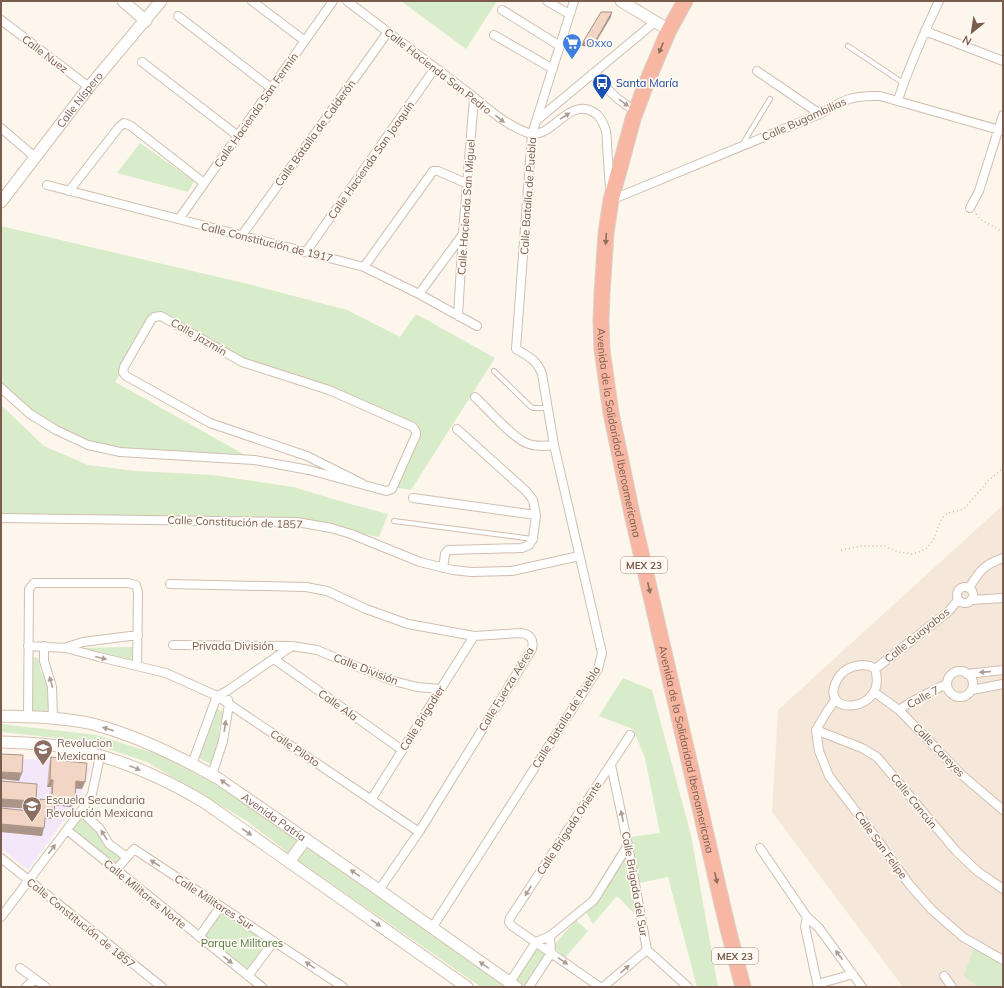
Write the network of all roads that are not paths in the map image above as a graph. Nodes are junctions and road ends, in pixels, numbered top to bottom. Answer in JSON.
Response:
{"nodes":[{"id":1,"x":123,"y":1,"type":"edge"},
{"id":2,"x":161,"y":1,"type":"edge"},
{"id":3,"x":252,"y":1,"type":"edge"},
{"id":4,"x":333,"y":1,"type":"edge"},
{"id":5,"x":348,"y":1,"type":"edge"},
{"id":6,"x":547,"y":1,"type":"edge"},
{"id":7,"x":574,"y":1,"type":"edge"},
{"id":8,"x":621,"y":1,"type":"edge"},
{"id":9,"x":685,"y":1,"type":"edge"},
{"id":10,"x":939,"y":1,"type":"edge"},
{"id":11,"x":502,"y":10,"type":"dead end"},
{"id":12,"x":570,"y":14,"type":"junction"},
{"id":13,"x":178,"y":16,"type":"dead end"},
{"id":14,"x":1,"y":20,"type":"edge"},
{"id":15,"x":146,"y":20,"type":"junction"},
{"id":16,"x":655,"y":22,"type":"junction"},
{"id":17,"x":668,"y":30,"type":"junction"},
{"id":18,"x":925,"y":31,"type":"junction"},
{"id":19,"x":388,"y":32,"type":"junction"},
{"id":20,"x":494,"y":35,"type":"dead end"},
{"id":21,"x":304,"y":41,"type":"junction"},
{"id":22,"x":560,"y":46,"type":"junction"},
{"id":23,"x":848,"y":46,"type":"dead end"},
{"id":24,"x":1003,"y":61,"type":"edge"},
{"id":25,"x":142,"y":62,"type":"dead end"},
{"id":26,"x":435,"y":68,"type":"junction"},
{"id":27,"x":552,"y":69,"type":"junction"},
{"id":28,"x":757,"y":71,"type":"dead end"},
{"id":29,"x":592,"y":74,"type":"junction"},
{"id":30,"x":903,"y":83,"type":"junction"},
{"id":31,"x":89,"y":87,"type":"junction"},
{"id":32,"x":271,"y":88,"type":"junction"},
{"id":33,"x":474,"y":98,"type":"junction"},
{"id":34,"x":770,"y":99,"type":"dead end"},
{"id":35,"x":898,"y":100,"type":"junction"},
{"id":36,"x":636,"y":112,"type":"junction"},
{"id":37,"x":820,"y":114,"type":"junction"},
{"id":38,"x":1003,"y":115,"type":"edge"},
{"id":39,"x":536,"y":121,"type":"junction"},
{"id":40,"x":1,"y":128,"type":"edge"},
{"id":41,"x":1000,"y":131,"type":"edge"},
{"id":42,"x":532,"y":134,"type":"junction"},
{"id":43,"x":238,"y":136,"type":"junction"},
{"id":44,"x":742,"y":146,"type":"junction"},
{"id":45,"x":36,"y":158,"type":"junction"},
{"id":46,"x":204,"y":183,"type":"junction"},
{"id":47,"x":468,"y":184,"type":"junction"},
{"id":48,"x":46,"y":185,"type":"dead end"},
{"id":49,"x":69,"y":191,"type":"junction"},
{"id":50,"x":611,"y":200,"type":"junction"},
{"id":51,"x":1,"y":202,"type":"edge"},
{"id":52,"x":970,"y":208,"type":"road end"},
{"id":53,"x":179,"y":219,"type":"junction"},
{"id":54,"x":463,"y":234,"type":"junction"},
{"id":55,"x":242,"y":235,"type":"junction"},
{"id":56,"x":306,"y":252,"type":"junction"},
{"id":57,"x":364,"y":267,"type":"junction"},
{"id":58,"x":419,"y":294,"type":"junction"},
{"id":59,"x":458,"y":316,"type":"junction"},
{"id":60,"x":477,"y":326,"type":"dead end"},
{"id":61,"x":494,"y":371,"type":"dead end"},
{"id":62,"x":1,"y":388,"type":"edge"},
{"id":63,"x":475,"y":397,"type":"dead end"},
{"id":64,"x":548,"y":408,"type":"junction"},
{"id":65,"x":457,"y":429,"type":"dead end"},
{"id":66,"x":554,"y":445,"type":"junction"},
{"id":67,"x":363,"y":484,"type":"junction"},
{"id":68,"x":413,"y":498,"type":"dead end"},
{"id":69,"x":536,"y":515,"type":"junction"},
{"id":70,"x":1,"y":518,"type":"edge"},
{"id":71,"x":394,"y":521,"type":"dead end"},
{"id":72,"x":534,"y":539,"type":"junction"},
{"id":73,"x":579,"y":556,"type":"junction"},
{"id":74,"x":1003,"y":558,"type":"edge"},
{"id":75,"x":443,"y":568,"type":"junction"},
{"id":76,"x":170,"y":584,"type":"dead end"},
{"id":77,"x":969,"y":588,"type":"junction"},
{"id":78,"x":1003,"y":598,"type":"edge"},
{"id":79,"x":958,"y":600,"type":"junction"},
{"id":80,"x":971,"y":600,"type":"junction"},
{"id":81,"x":138,"y":635,"type":"junction"},
{"id":82,"x":474,"y":636,"type":"junction"},
{"id":83,"x":173,"y":645,"type":"dead end"},
{"id":84,"x":28,"y":646,"type":"junction"},
{"id":85,"x":44,"y":646,"type":"junction"},
{"id":86,"x":292,"y":646,"type":"junction"},
{"id":87,"x":66,"y":648,"type":"junction"},
{"id":88,"x":274,"y":659,"type":"junction"},
{"id":89,"x":138,"y":666,"type":"junction"},
{"id":90,"x":875,"y":669,"type":"junction"},
{"id":91,"x":1003,"y":670,"type":"edge"},
{"id":92,"x":967,"y":674,"type":"junction"},
{"id":93,"x":1003,"y":684,"type":"edge"},
{"id":94,"x":947,"y":687,"type":"junction"},
{"id":95,"x":440,"y":689,"type":"junction"},
{"id":96,"x":972,"y":690,"type":"junction"},
{"id":97,"x":227,"y":691,"type":"junction"},
{"id":98,"x":874,"y":692,"type":"junction"},
{"id":99,"x":217,"y":696,"type":"junction"},
{"id":100,"x":835,"y":700,"type":"junction"},
{"id":101,"x":229,"y":704,"type":"junction"},
{"id":102,"x":899,"y":710,"type":"junction"},
{"id":103,"x":1,"y":716,"type":"edge"},
{"id":104,"x":28,"y":717,"type":"junction"},
{"id":105,"x":53,"y":718,"type":"junction"},
{"id":106,"x":816,"y":730,"type":"junction"},
{"id":107,"x":630,"y":734,"type":"dead end"},
{"id":108,"x":1,"y":742,"type":"edge"},
{"id":109,"x":402,"y":750,"type":"junction"},
{"id":110,"x":100,"y":756,"type":"junction"},
{"id":111,"x":192,"y":764,"type":"junction"},
{"id":112,"x":611,"y":765,"type":"junction"},
{"id":113,"x":212,"y":775,"type":"junction"},
{"id":114,"x":371,"y":800,"type":"junction"},
{"id":115,"x":1003,"y":810,"type":"edge"},
{"id":116,"x":81,"y":811,"type":"junction"},
{"id":117,"x":67,"y":830,"type":"junction"},
{"id":118,"x":419,"y":832,"type":"junction"},
{"id":119,"x":306,"y":840,"type":"junction"},
{"id":120,"x":628,"y":845,"type":"junction"},
{"id":121,"x":760,"y":848,"type":"dead end"},
{"id":122,"x":127,"y":857,"type":"junction"},
{"id":123,"x":1,"y":858,"type":"edge"},
{"id":124,"x":289,"y":862,"type":"junction"},
{"id":125,"x":116,"y":870,"type":"junction"},
{"id":126,"x":29,"y":880,"type":"junction"},
{"id":127,"x":1003,"y":889,"type":"edge"},
{"id":128,"x":379,"y":890,"type":"junction"},
{"id":129,"x":221,"y":906,"type":"junction"},
{"id":130,"x":1,"y":917,"type":"edge"},
{"id":131,"x":806,"y":917,"type":"junction"},
{"id":132,"x":432,"y":928,"type":"junction"},
{"id":133,"x":550,"y":936,"type":"junction"},
{"id":134,"x":199,"y":937,"type":"junction"},
{"id":135,"x":274,"y":942,"type":"junction"},
{"id":136,"x":536,"y":942,"type":"junction"},
{"id":137,"x":647,"y":950,"type":"junction"},
{"id":138,"x":551,"y":953,"type":"junction"},
{"id":139,"x":1003,"y":960,"type":"edge"},
{"id":140,"x":20,"y":968,"type":"dead end"},
{"id":141,"x":853,"y":974,"type":"junction"},
{"id":142,"x":248,"y":976,"type":"junction"},
{"id":143,"x":944,"y":976,"type":"dead end"},
{"id":144,"x":34,"y":980,"type":"junction"},
{"id":145,"x":512,"y":985,"type":"edge"},
{"id":146,"x":818,"y":985,"type":"edge"},
{"id":147,"x":26,"y":987,"type":"edge"},
{"id":148,"x":46,"y":987,"type":"edge"},
{"id":149,"x":162,"y":987,"type":"edge"},
{"id":150,"x":262,"y":987,"type":"edge"},
{"id":151,"x":343,"y":987,"type":"edge"},
{"id":152,"x":468,"y":987,"type":"edge"},
{"id":153,"x":530,"y":987,"type":"edge"},
{"id":154,"x":602,"y":987,"type":"edge"},
{"id":155,"x":688,"y":987,"type":"edge"},
{"id":156,"x":743,"y":987,"type":"edge"},
{"id":157,"x":862,"y":987,"type":"edge"},
{"id":158,"x":952,"y":987,"type":"edge"}],
"edges":[{"from":1,"to":15,"type":"street"},
{"from":2,"to":15,"type":"street","name":"Calle Níspero"},
{"from":3,"to":21,"type":"street"},
{"from":4,"to":21,"type":"street","name":"Calle Hacienda San Fermín"},
{"from":5,"to":19,"type":"street","name":"Calle Hacienda San Pedro"},
{"from":6,"to":12,"type":"street"},
{"from":7,"to":12,"type":"street","name":"Calle Batalla de Puebla"},
{"from":8,"to":16,"type":"street"},
{"from":9,"to":17,"type":"highway","name":"Avenida de la Solidaridad Iberoamericana","number":"MEX 23"},
{"from":10,"to":18,"type":"street"},
{"from":11,"to":22,"type":"street"},
{"from":12,"to":22,"type":"street","name":"Calle Batalla de Puebla"},
{"from":13,"to":32,"type":"street"},
{"from":14,"to":31,"type":"street","name":"Calle Nuez"},
{"from":15,"to":31,"type":"street","name":"Calle Níspero"},
{"from":16,"to":17,"type":"street"},
{"from":16,"to":29,"type":"street"},
{"from":17,"to":36,"type":"highway","name":"Avenida de la Solidaridad Iberoamericana","number":"MEX 23","one_way":true},
{"from":18,"to":24,"type":"street"},
{"from":18,"to":30,"type":"street"},
{"from":19,"to":26,"type":"street","name":"Calle Hacienda San Pedro"},
{"from":19,"to":55,"type":"street","name":"Calle Batalla de Calderón"},
{"from":20,"to":27,"type":"street"},
{"from":21,"to":32,"type":"street","name":"Calle Hacienda San Fermín"},
{"from":22,"to":27,"type":"street","name":"Calle Batalla de Puebla"},
{"from":23,"to":30,"type":"lane"},
{"from":25,"to":43,"type":"street"},
{"from":26,"to":33,"type":"street","name":"Calle Hacienda San Pedro"},
{"from":26,"to":56,"type":"street","name":"Calle Hacienda San Joaquín"},
{"from":27,"to":39,"type":"street","name":"Calle Batalla de Puebla"},
{"from":28,"to":37,"type":"street"},
{"from":29,"to":36,"type":"street","one_way":true},
{"from":29,"to":39,"type":"street"},
{"from":30,"to":35,"type":"street"},
{"from":31,"to":45,"type":"street","name":"Calle Níspero"},
{"from":32,"to":43,"type":"street","name":"Calle Hacienda San Fermín"},
{"from":33,"to":42,"type":"street","name":"Calle Hacienda San Pedro","one_way":true},
{"from":33,"to":47,"type":"street","name":"Calle Hacienda San Miguel"},
{"from":34,"to":44,"type":"lane"},
{"from":35,"to":37,"type":"street","name":"Calle Bugambilias"},
{"from":35,"to":41,"type":"street","name":"Calle Bugambilias"},
{"from":36,"to":50,"type":"highway","name":"Avenida de la Solidaridad Iberoamericana","number":"MEX 23"},
{"from":37,"to":44,"type":"street","name":"Calle Bugambilias"},
{"from":38,"to":41,"type":"street"},
{"from":39,"to":42,"type":"street","name":"Calle Batalla de Puebla"},
{"from":40,"to":45,"type":"street"},
{"from":41,"to":52,"type":"street"},
{"from":42,"to":50,"type":"street","one_way":true},
{"from":42,"to":64,"type":"street","name":"Calle Batalla de Puebla"},
{"from":43,"to":46,"type":"street","name":"Calle Hacienda San Fermín"},
{"from":44,"to":50,"type":"street","name":"Calle Bugambilias"},
{"from":45,"to":51,"type":"street","name":"Calle Níspero"},
{"from":46,"to":49,"type":"street"},
{"from":46,"to":53,"type":"street","name":"Calle Hacienda San Fermín"},
{"from":47,"to":54,"type":"street","name":"Calle Hacienda San Miguel"},
{"from":47,"to":57,"type":"street"},
{"from":48,"to":49,"type":"street","name":"Calle Constitución de 1917"},
{"from":49,"to":53,"type":"street","name":"Calle Constitución de 1917"},
{"from":50,"to":156,"type":"highway","name":"Avenida de la Solidaridad Iberoamericana","number":"MEX 23","one_way":true},
{"from":53,"to":55,"type":"street","name":"Calle Constitución de 1917"},
{"from":54,"to":58,"type":"street"},
{"from":54,"to":59,"type":"street","name":"Calle Hacienda San Miguel"},
{"from":55,"to":56,"type":"street","name":"Calle Constitución de 1917"},
{"from":56,"to":57,"type":"street","name":"Calle Constitución de 1917"},
{"from":57,"to":58,"type":"street","name":"Calle Constitución de 1917"},
{"from":58,"to":59,"type":"street","name":"Calle Constitución de 1917"},
{"from":59,"to":60,"type":"street","name":"Calle Constitución de 1917"},
{"from":61,"to":64,"type":"lane"},
{"from":62,"to":67,"type":"street","name":"Calle Jazmín"},
{"from":63,"to":66,"type":"street"},
{"from":64,"to":66,"type":"street","name":"Calle Batalla de Puebla"},
{"from":65,"to":69,"type":"street"},
{"from":66,"to":73,"type":"street","name":"Calle Batalla de Puebla"},
{"from":67,"to":67,"type":"street","name":"Calle Jazmín"},
{"from":68,"to":69,"type":"street"},
{"from":69,"to":72,"type":"street"},
{"from":70,"to":75,"type":"street","name":"Calle Constitución de 1857"},
{"from":71,"to":72,"type":"lane"},
{"from":72,"to":75,"type":"street"},
{"from":73,"to":75,"type":"street","name":"Calle Constitución de 1857"},
{"from":73,"to":132,"type":"street","name":"Calle Batalla de Puebla"},
{"from":74,"to":77,"type":"street"},
{"from":76,"to":82,"type":"street","name":"Calle Fuerza Aérea"},
{"from":77,"to":79,"type":"street"},
{"from":77,"to":80,"type":"street"},
{"from":78,"to":80,"type":"street"},
{"from":79,"to":80,"type":"street"},
{"from":79,"to":90,"type":"street","name":"Calle Guayabos"},
{"from":81,"to":84,"type":"street"},
{"from":81,"to":87,"type":"street"},
{"from":81,"to":89,"type":"street"},
{"from":82,"to":95,"type":"street","name":"Calle Brigadier"},
{"from":82,"to":118,"type":"street","name":"Calle Fuerza Aérea"},
{"from":83,"to":86,"type":"street","name":"Privada División"},
{"from":84,"to":85,"type":"street"},
{"from":84,"to":104,"type":"street"},
{"from":85,"to":87,"type":"street"},
{"from":105,"to":85,"type":"street","one_way":true},
{"from":86,"to":88,"type":"street"},
{"from":86,"to":95,"type":"street","name":"Calle División"},
{"from":87,"to":89,"type":"street","name":"Calle Piloto","one_way":true},
{"from":88,"to":97,"type":"street"},
{"from":88,"to":109,"type":"street","name":"Calle Ala"},
{"from":89,"to":99,"type":"street","name":"Calle Piloto"},
{"from":90,"to":98,"type":"street"},
{"from":90,"to":100,"type":"street"},
{"from":91,"to":92,"type":"street","one_way":true},
{"from":92,"to":94,"type":"street"},
{"from":92,"to":96,"type":"street"},
{"from":93,"to":96,"type":"street"},
{"from":94,"to":96,"type":"street"},
{"from":94,"to":102,"type":"street","name":"Calle 7"},
{"from":95,"to":109,"type":"street","name":"Calle Brigadier"},
{"from":97,"to":99,"type":"street"},
{"from":97,"to":101,"type":"street"},
{"from":98,"to":100,"type":"street"},
{"from":98,"to":102,"type":"street","name":"Calle Careyes"},
{"from":99,"to":101,"type":"street","name":"Calle Piloto"},
{"from":99,"to":111,"type":"street"},
{"from":100,"to":106,"type":"street"},
{"from":113,"to":101,"type":"street","one_way":true},
{"from":101,"to":114,"type":"street","name":"Calle Piloto"},
{"from":102,"to":115,"type":"street","name":"Calle Careyes"},
{"from":103,"to":104,"type":"street","name":"Avenida Patria"},
{"from":104,"to":105,"type":"street","name":"Avenida Patria"},
{"from":111,"to":105,"type":"street","name":"Avenida Patria","one_way":true},
{"from":106,"to":127,"type":"street","name":"Calle Cancún"},
{"from":106,"to":139,"type":"street","name":"Calle San Felipe"},
{"from":107,"to":112,"type":"street","name":"Calle Brigada Oriente"},
{"from":108,"to":110,"type":"street"},
{"from":109,"to":114,"type":"street","name":"Calle Brigadier"},
{"from":110,"to":116,"type":"street"},
{"from":110,"to":124,"type":"street","one_way":true},
{"from":111,"to":113,"type":"street","name":"Avenida Patria"},
{"from":120,"to":112,"type":"street","name":"Calle Brigada del Sur","one_way":true},
{"from":112,"to":136,"type":"street","name":"Calle Brigada Oriente","one_way":true},
{"from":119,"to":113,"type":"street","name":"Avenida Patria","one_way":true},
{"from":114,"to":118,"type":"street","name":"Calle Piloto"},
{"from":116,"to":117,"type":"street"},
{"from":122,"to":116,"type":"street","one_way":true},
{"from":117,"to":125,"type":"street","name":"Calle Militares Norte"},
{"from":126,"to":117,"type":"street","one_way":true},
{"from":118,"to":128,"type":"street","name":"Calle Fuerza Aérea"},
{"from":119,"to":124,"type":"street"},
{"from":128,"to":119,"type":"street","name":"Avenida Patria","one_way":true},
{"from":120,"to":133,"type":"street"},
{"from":120,"to":137,"type":"street","name":"Calle Brigada del Sur"},
{"from":121,"to":131,"type":"street"},
{"from":122,"to":125,"type":"street"},
{"from":129,"to":122,"type":"street","name":"Calle Militares Sur","one_way":true},
{"from":123,"to":126,"type":"street","name":"Calle Constitución de 1857"},
{"from":124,"to":152,"type":"street","one_way":true},
{"from":125,"to":134,"type":"street","name":"Calle Militares Norte"},
{"from":126,"to":130,"type":"street"},
{"from":126,"to":149,"type":"street","name":"Calle Constitución de 1857"},
{"from":128,"to":132,"type":"street","name":"Avenida Patria"},
{"from":129,"to":134,"type":"street"},
{"from":129,"to":135,"type":"street","name":"Calle Militares Sur"},
{"from":141,"to":131,"type":"street","one_way":true},
{"from":131,"to":146,"type":"street"},
{"from":145,"to":132,"type":"street","name":"Avenida Patria","one_way":true},
{"from":133,"to":136,"type":"street"},
{"from":133,"to":138,"type":"street"},
{"from":134,"to":142,"type":"street","name":"Calle Militares Norte","one_way":true},
{"from":135,"to":142,"type":"street"},
{"from":151,"to":135,"type":"street","name":"Calle Militares Sur","one_way":true},
{"from":136,"to":138,"type":"street"},
{"from":136,"to":145,"type":"street"},
{"from":154,"to":137,"type":"street","one_way":true},
{"from":137,"to":155,"type":"street","name":"Calle Brigada del Sur"},
{"from":138,"to":153,"type":"street"},
{"from":138,"to":154,"type":"street","one_way":true},
{"from":140,"to":144,"type":"street"},
{"from":141,"to":146,"type":"street"},
{"from":141,"to":157,"type":"street"},
{"from":142,"to":150,"type":"street","name":"Calle Militares Norte"},
{"from":143,"to":158,"type":"street"},
{"from":144,"to":147,"type":"street"},
{"from":144,"to":148,"type":"street"}]}
